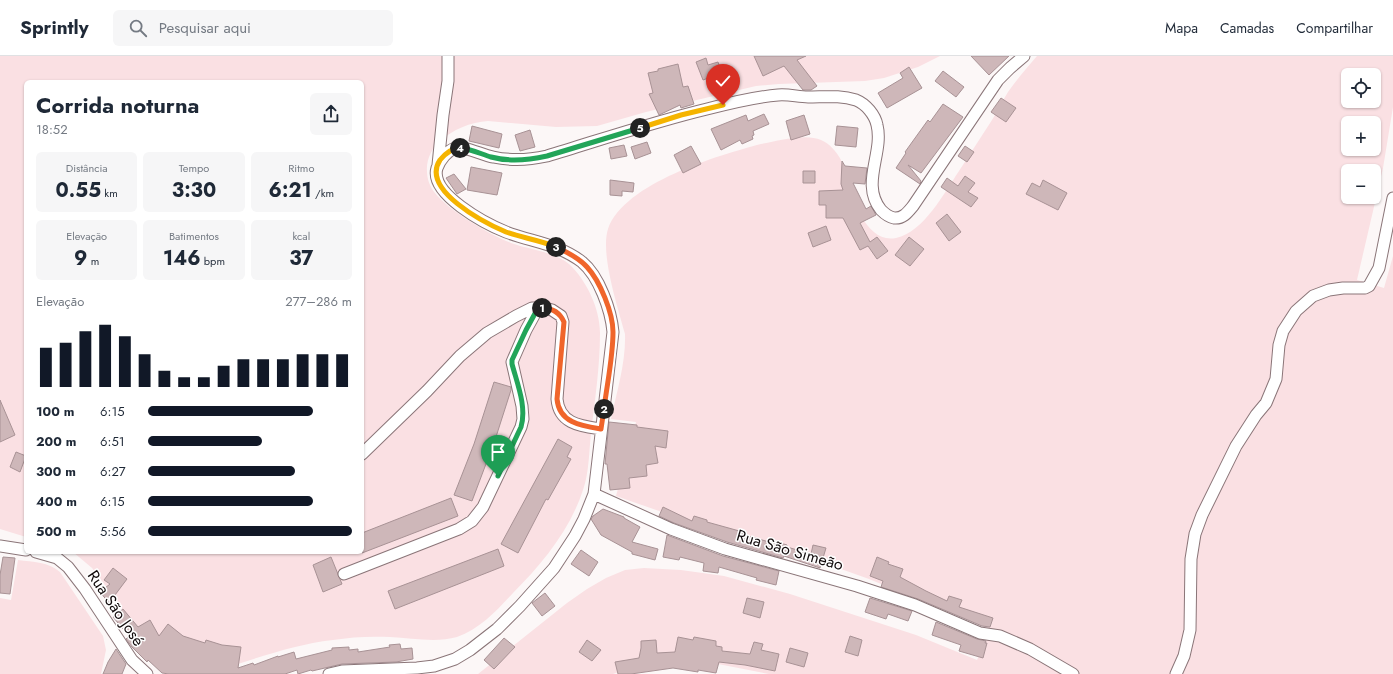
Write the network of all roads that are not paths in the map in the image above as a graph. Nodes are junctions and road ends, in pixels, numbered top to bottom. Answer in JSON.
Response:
{"nodes":[{"id":1,"x":448,"y":56,"type":"edge"},
{"id":2,"x":1024,"y":56,"type":"edge"},
{"id":3,"x":438,"y":166,"type":"junction"},
{"id":4,"x":1393,"y":198,"type":"edge"},
{"id":5,"x":538,"y":308,"type":"junction"},
{"id":6,"x":601,"y":429,"type":"junction"},
{"id":7,"x":364,"y":452,"type":"edge"},
{"id":8,"x":594,"y":494,"type":"junction"},
{"id":9,"x":0,"y":546,"type":"edge"},
{"id":10,"x":24,"y":550,"type":"edge"},
{"id":11,"x":43,"y":554,"type":"edge"},
{"id":12,"x":344,"y":574,"type":"dead end"},
{"id":13,"x":145,"y":673,"type":"edge"},
{"id":14,"x":330,"y":674,"type":"edge"},
{"id":15,"x":1073,"y":674,"type":"edge"},
{"id":16,"x":1176,"y":674,"type":"edge"}],
"edges":[{"from":1,"to":3,"type":"street"},
{"from":2,"to":3,"type":"street"},
{"from":3,"to":6,"type":"street"},
{"from":4,"to":16,"type":"street"},
{"from":5,"to":6,"type":"street"},
{"from":5,"to":7,"type":"street"},
{"from":5,"to":12,"type":"street"},
{"from":6,"to":8,"type":"street"},
{"from":8,"to":14,"type":"street"},
{"from":8,"to":15,"type":"street","name":"Rua São Simeão"},
{"from":9,"to":10,"type":"street"},
{"from":11,"to":13,"type":"street","name":"Rua São José"}]}
